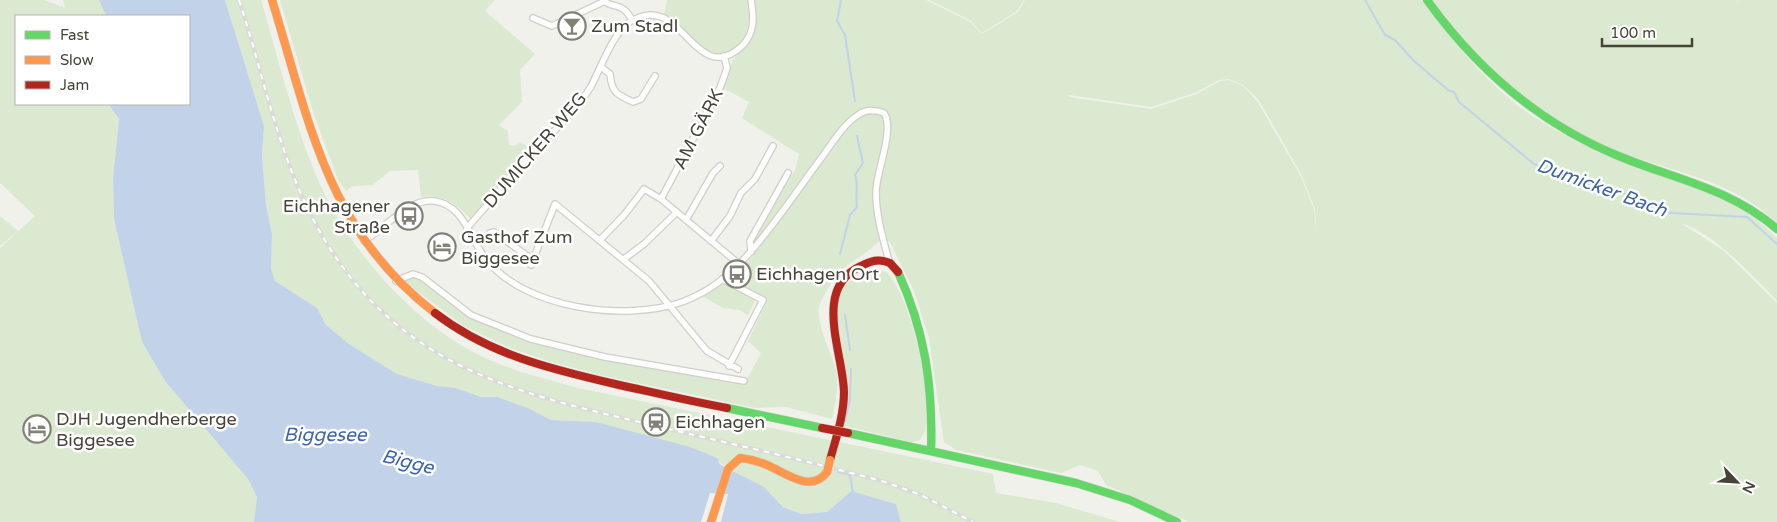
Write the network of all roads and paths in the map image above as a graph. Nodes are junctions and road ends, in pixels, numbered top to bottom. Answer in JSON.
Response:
{"nodes":[{"id":1,"x":272,"y":0,"type":"edge"},
{"id":2,"x":751,"y":0,"type":"edge"},
{"id":3,"x":1427,"y":0,"type":"edge"},
{"id":4,"x":603,"y":1,"type":"edge"},
{"id":5,"x":533,"y":18,"type":"dead end"},
{"id":6,"x":632,"y":20,"type":"junction"},
{"id":7,"x":724,"y":56,"type":"junction"},
{"id":8,"x":601,"y":67,"type":"junction"},
{"id":9,"x":654,"y":76,"type":"dead end"},
{"id":10,"x":773,"y":146,"type":"dead end"},
{"id":11,"x":720,"y":166,"type":"dead end"},
{"id":12,"x":788,"y":173,"type":"dead end"},
{"id":13,"x":661,"y":199,"type":"junction"},
{"id":14,"x":677,"y":212,"type":"junction"},
{"id":15,"x":686,"y":220,"type":"junction"},
{"id":16,"x":467,"y":228,"type":"junction"},
{"id":17,"x":1777,"y":229,"type":"edge"},
{"id":18,"x":490,"y":239,"type":"dead end"},
{"id":19,"x":600,"y":240,"type":"junction"},
{"id":20,"x":364,"y":241,"type":"junction"},
{"id":21,"x":711,"y":241,"type":"junction"},
{"id":22,"x":751,"y":252,"type":"junction"},
{"id":23,"x":624,"y":259,"type":"junction"},
{"id":24,"x":888,"y":261,"type":"junction"},
{"id":25,"x":739,"y":264,"type":"junction"},
{"id":26,"x":722,"y":279,"type":"junction"},
{"id":27,"x":396,"y":281,"type":"junction"},
{"id":28,"x":670,"y":306,"type":"junction"},
{"id":29,"x":729,"y":366,"type":"junction"},
{"id":30,"x":738,"y":369,"type":"dead end"},
{"id":31,"x":744,"y":380,"type":"dead end"},
{"id":32,"x":931,"y":451,"type":"junction"},
{"id":33,"x":711,"y":522,"type":"edge"},
{"id":34,"x":1177,"y":522,"type":"edge"}],
"edges":[{"from":1,"to":20,"type":"main road"},
{"from":2,"to":7,"type":"street"},
{"from":3,"to":17,"type":"main road"},
{"from":4,"to":5,"type":"street"},
{"from":4,"to":6,"type":"street"},
{"from":6,"to":7,"type":"street"},
{"from":6,"to":8,"type":"street","name":"DUMICKER WEG"},
{"from":7,"to":13,"type":"street","name":"AM GÄRK"},
{"from":8,"to":9,"type":"street"},
{"from":8,"to":16,"type":"street","name":"DUMICKER WEG"},
{"from":10,"to":21,"type":"street"},
{"from":11,"to":15,"type":"street"},
{"from":12,"to":22,"type":"street"},
{"from":13,"to":14,"type":"street"},
{"from":13,"to":19,"type":"street"},
{"from":14,"to":15,"type":"street"},
{"from":14,"to":23,"type":"street"},
{"from":15,"to":21,"type":"street"},
{"from":16,"to":20,"type":"street"},
{"from":16,"to":28,"type":"street"},
{"from":18,"to":19,"type":"street"},
{"from":19,"to":23,"type":"street"},
{"from":20,"to":27,"type":"main road"},
{"from":21,"to":25,"type":"street"},
{"from":22,"to":24,"type":"street"},
{"from":22,"to":25,"type":"street"},
{"from":23,"to":28,"type":"street"},
{"from":24,"to":32,"type":"main road"},
{"from":24,"to":33,"type":"main road","bridge":true},
{"from":25,"to":26,"type":"street"},
{"from":26,"to":28,"type":"street"},
{"from":26,"to":29,"type":"street"},
{"from":27,"to":31,"type":"street"},
{"from":27,"to":32,"type":"main road","bridge":true},
{"from":28,"to":29,"type":"street"},
{"from":29,"to":30,"type":"street"},
{"from":32,"to":34,"type":"main road"}]}
